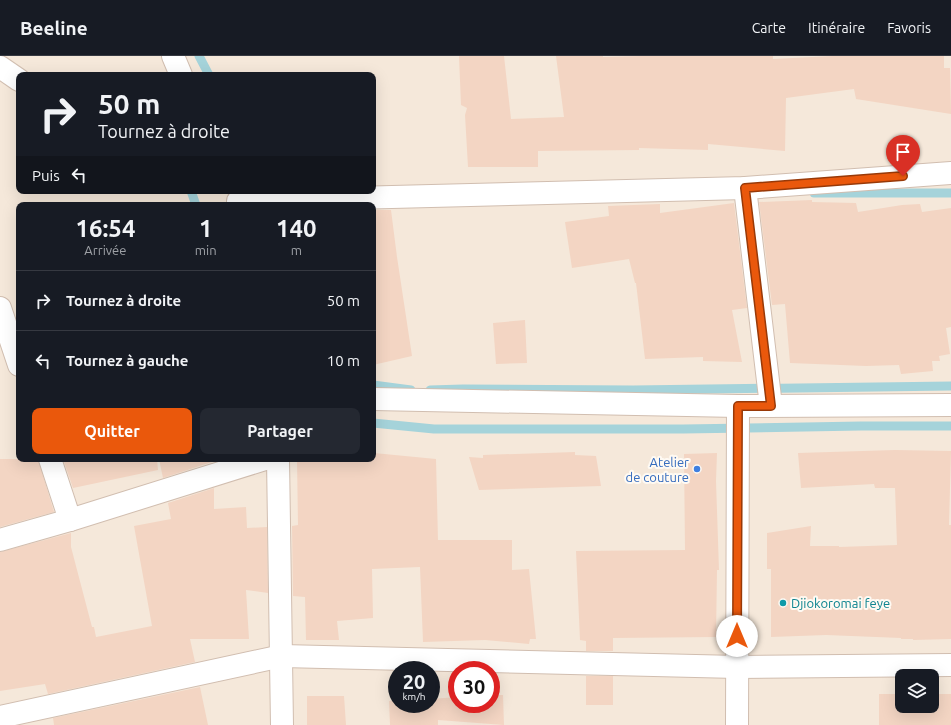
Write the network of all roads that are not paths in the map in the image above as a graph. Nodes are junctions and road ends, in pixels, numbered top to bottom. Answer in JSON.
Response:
{"nodes":[{"id":1,"x":173,"y":56,"type":"edge"},
{"id":2,"x":0,"y":67,"type":"edge"},
{"id":3,"x":180,"y":72,"type":"edge"},
{"id":4,"x":16,"y":78,"type":"edge"},
{"id":5,"x":951,"y":173,"type":"edge"},
{"id":6,"x":745,"y":188,"type":"junction"},
{"id":7,"x":237,"y":199,"type":"edge"},
{"id":8,"x":0,"y":308,"type":"edge"},
{"id":9,"x":16,"y":356,"type":"edge"},
{"id":10,"x":376,"y":399,"type":"edge"},
{"id":11,"x":951,"y":405,"type":"edge"},
{"id":12,"x":738,"y":406,"type":"junction"},
{"id":13,"x":771,"y":406,"type":"junction"},
{"id":14,"x":51,"y":462,"type":"edge"},
{"id":15,"x":255,"y":462,"type":"edge"},
{"id":16,"x":278,"y":462,"type":"edge"},
{"id":17,"x":70,"y":520,"type":"junction"},
{"id":18,"x":0,"y":540,"type":"edge"},
{"id":19,"x":282,"y":656,"type":"junction"},
{"id":20,"x":951,"y":665,"type":"edge"},
{"id":21,"x":737,"y":667,"type":"junction"},
{"id":22,"x":0,"y":716,"type":"edge"},
{"id":23,"x":282,"y":725,"type":"edge"},
{"id":24,"x":737,"y":725,"type":"edge"}],
"edges":[{"from":1,"to":3,"type":"street"},
{"from":2,"to":4,"type":"street"},
{"from":5,"to":6,"type":"street"},
{"from":6,"to":7,"type":"street"},
{"from":6,"to":13,"type":"street"},
{"from":8,"to":9,"type":"street"},
{"from":10,"to":12,"type":"street"},
{"from":11,"to":13,"type":"street"},
{"from":12,"to":13,"type":"street"},
{"from":12,"to":21,"type":"street"},
{"from":14,"to":17,"type":"street"},
{"from":15,"to":17,"type":"street"},
{"from":16,"to":19,"type":"street"},
{"from":17,"to":18,"type":"street"},
{"from":19,"to":21,"type":"street"},
{"from":19,"to":22,"type":"street"},
{"from":19,"to":23,"type":"street"},
{"from":20,"to":21,"type":"street"},
{"from":21,"to":24,"type":"street"}]}
